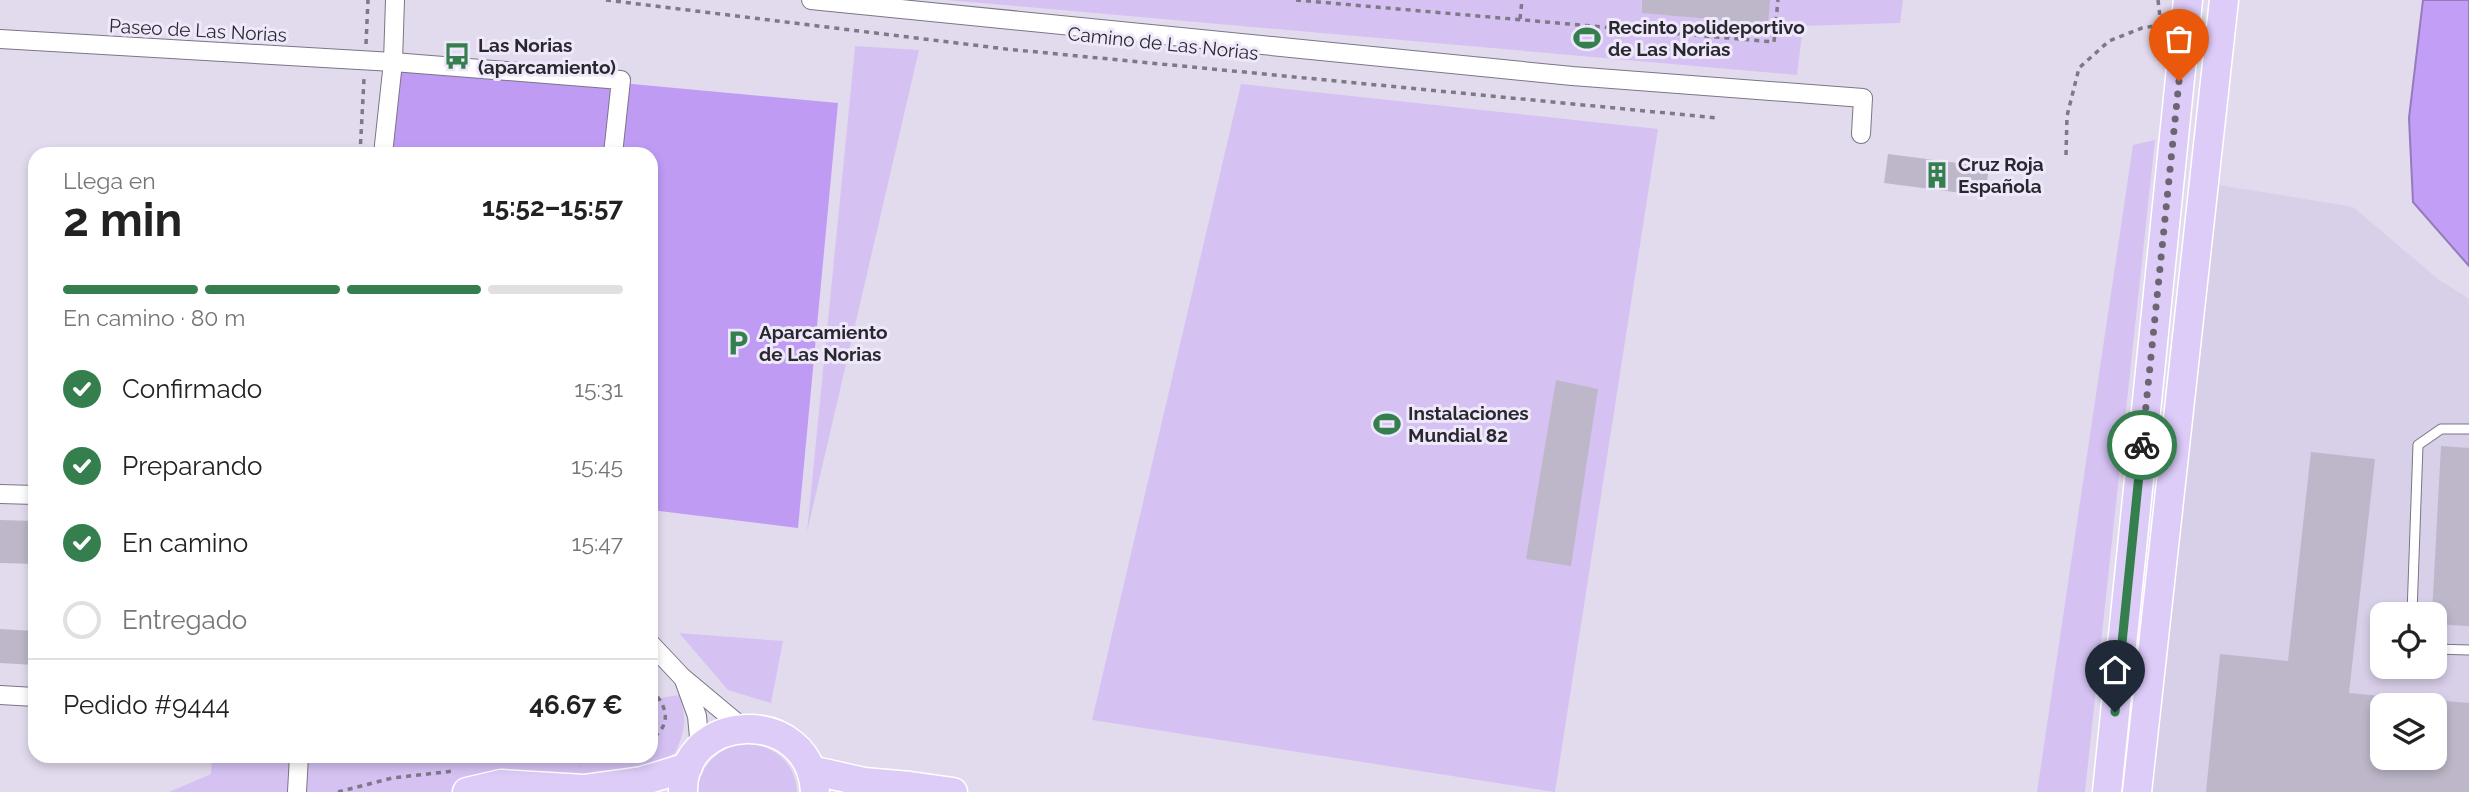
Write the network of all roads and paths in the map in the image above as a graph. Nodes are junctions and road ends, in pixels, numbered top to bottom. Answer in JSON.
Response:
{"nodes":[{"id":1,"x":394,"y":0,"type":"edge"},
{"id":2,"x":606,"y":0,"type":"edge"},
{"id":3,"x":811,"y":0,"type":"edge"},
{"id":4,"x":1296,"y":0,"type":"edge"},
{"id":5,"x":1522,"y":0,"type":"edge"},
{"id":6,"x":1778,"y":0,"type":"edge"},
{"id":7,"x":2188,"y":0,"type":"edge"},
{"id":8,"x":2224,"y":0,"type":"edge"},
{"id":9,"x":1520,"y":20,"type":"junction"},
{"id":10,"x":2161,"y":24,"type":"dead end"},
{"id":11,"x":0,"y":39,"type":"edge"},
{"id":12,"x":393,"y":62,"type":"junction"},
{"id":13,"x":1718,"y":118,"type":"dead end"},
{"id":14,"x":1861,"y":134,"type":"dead end"},
{"id":15,"x":384,"y":147,"type":"edge"},
{"id":16,"x":614,"y":147,"type":"edge"},
{"id":17,"x":2066,"y":155,"type":"dead end"},
{"id":18,"x":2469,"y":429,"type":"edge"},
{"id":19,"x":0,"y":494,"type":"edge"},
{"id":20,"x":28,"y":495,"type":"edge"},
{"id":21,"x":2412,"y":602,"type":"edge"},
{"id":22,"x":2447,"y":649,"type":"edge"},
{"id":23,"x":2469,"y":650,"type":"edge"},
{"id":24,"x":658,"y":651,"type":"edge"},
{"id":25,"x":682,"y":677,"type":"junction"},
{"id":26,"x":0,"y":695,"type":"edge"},
{"id":27,"x":658,"y":696,"type":"edge"},
{"id":28,"x":28,"y":697,"type":"edge"},
{"id":29,"x":743,"y":728,"type":"junction"},
{"id":30,"x":658,"y":734,"type":"edge"},
{"id":31,"x":299,"y":763,"type":"edge"},
{"id":32,"x":690,"y":769,"type":"edge"},
{"id":33,"x":813,"y":781,"type":"edge"},
{"id":34,"x":297,"y":792,"type":"edge"},
{"id":35,"x":467,"y":792,"type":"edge"},
{"id":36,"x":953,"y":792,"type":"edge"},
{"id":37,"x":2107,"y":792,"type":"edge"},
{"id":38,"x":2137,"y":792,"type":"edge"}],
"edges":[{"from":1,"to":12,"type":"street"},
{"from":2,"to":13,"type":"path","name":"Camino de Las Norias"},
{"from":3,"to":14,"type":"street","name":"Camino de Las Norias"},
{"from":4,"to":9,"type":"path"},
{"from":5,"to":9,"type":"path"},
{"from":6,"to":9,"type":"path"},
{"from":7,"to":37,"type":"main road"},
{"from":8,"to":38,"type":"main road"},
{"from":10,"to":17,"type":"path"},
{"from":11,"to":12,"type":"street","name":"Paseo de Las Norias"},
{"from":12,"to":15,"type":"street"},
{"from":12,"to":16,"type":"street","name":"Paseo de Las Norias"},
{"from":18,"to":21,"type":"lane"},
{"from":19,"to":20,"type":"street"},
{"from":22,"to":23,"type":"lane"},
{"from":24,"to":25,"type":"street"},
{"from":25,"to":29,"type":"street"},
{"from":25,"to":32,"type":"street"},
{"from":26,"to":28,"type":"street"},
{"from":27,"to":30,"type":"path"},
{"from":29,"to":32,"type":"main road"},
{"from":29,"to":33,"type":"main road"},
{"from":31,"to":34,"type":"street"},
{"from":32,"to":35,"type":"main road"},
{"from":33,"to":36,"type":"main road"}]}
